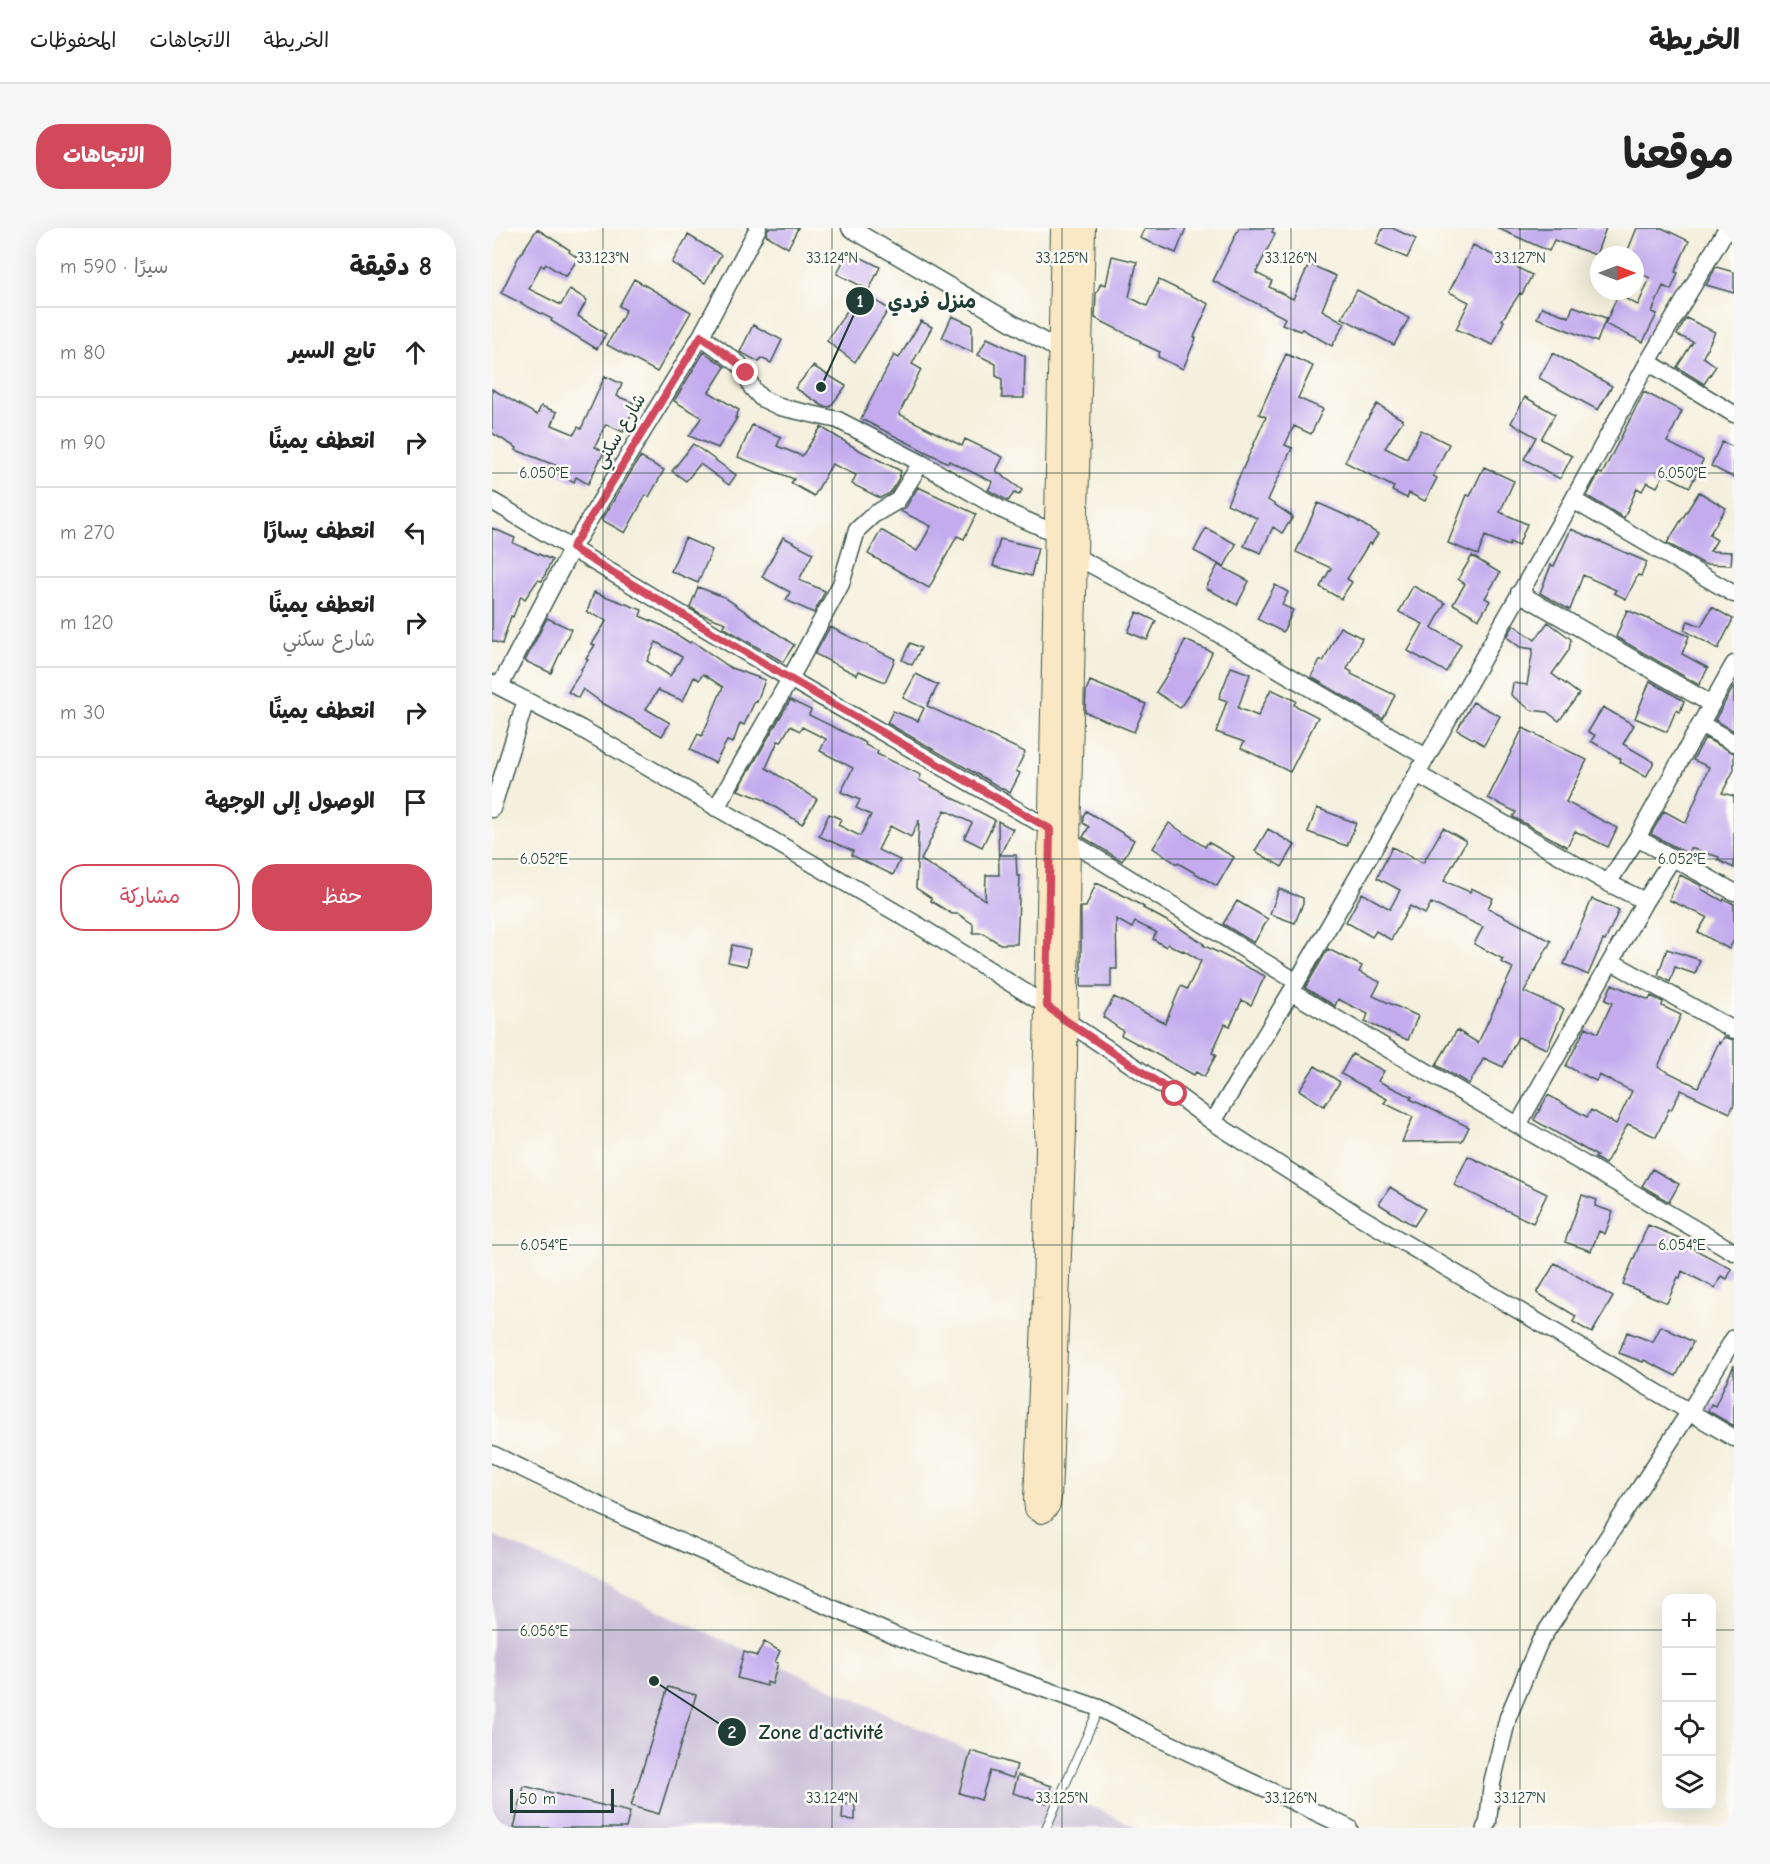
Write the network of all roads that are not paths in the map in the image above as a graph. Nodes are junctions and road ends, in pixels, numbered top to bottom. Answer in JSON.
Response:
{"nodes":[{"id":1,"x":758,"y":228,"type":"edge"},
{"id":2,"x":850,"y":228,"type":"edge"},
{"id":3,"x":1063,"y":228,"type":"edge"},
{"id":4,"x":1083,"y":228,"type":"edge"},
{"id":5,"x":1727,"y":230,"type":"edge"},
{"id":6,"x":701,"y":336,"type":"junction"},
{"id":7,"x":1060,"y":351,"type":"junction"},
{"id":8,"x":1648,"y":362,"type":"junction"},
{"id":9,"x":1734,"y":414,"type":"edge"},
{"id":10,"x":921,"y":463,"type":"junction"},
{"id":11,"x":1573,"y":500,"type":"junction"},
{"id":12,"x":492,"y":501,"type":"edge"},
{"id":13,"x":1055,"y":533,"type":"junction"},
{"id":14,"x":572,"y":548,"type":"junction"},
{"id":15,"x":1075,"y":556,"type":"junction"},
{"id":16,"x":1519,"y":593,"type":"junction"},
{"id":17,"x":1734,"y":594,"type":"edge"},
{"id":18,"x":1734,"y":664,"type":"edge"},
{"id":19,"x":790,"y":679,"type":"junction"},
{"id":20,"x":496,"y":685,"type":"edge"},
{"id":21,"x":526,"y":700,"type":"junction"},
{"id":22,"x":1711,"y":704,"type":"junction"},
{"id":23,"x":1701,"y":724,"type":"junction"},
{"id":24,"x":1734,"y":743,"type":"edge"},
{"id":25,"x":1426,"y":758,"type":"junction"},
{"id":26,"x":1417,"y":774,"type":"junction"},
{"id":27,"x":716,"y":808,"type":"junction"},
{"id":28,"x":492,"y":809,"type":"edge"},
{"id":29,"x":1059,"y":835,"type":"junction"},
{"id":30,"x":1637,"y":838,"type":"junction"},
{"id":31,"x":1672,"y":859,"type":"junction"},
{"id":32,"x":1608,"y":883,"type":"junction"},
{"id":33,"x":1734,"y":892,"type":"edge"},
{"id":34,"x":1645,"y":901,"type":"junction"},
{"id":35,"x":1612,"y":962,"type":"junction"},
{"id":36,"x":1294,"y":987,"type":"junction"},
{"id":37,"x":1056,"y":1013,"type":"junction"},
{"id":38,"x":1732,"y":1025,"type":"edge"},
{"id":39,"x":1213,"y":1122,"type":"junction"},
{"id":40,"x":1518,"y":1125,"type":"junction"},
{"id":41,"x":1734,"y":1252,"type":"edge"},
{"id":42,"x":1734,"y":1338,"type":"edge"},
{"id":43,"x":1690,"y":1411,"type":"junction"},
{"id":44,"x":1734,"y":1438,"type":"edge"},
{"id":45,"x":492,"y":1454,"type":"edge"},
{"id":46,"x":1099,"y":1708,"type":"junction"},
{"id":47,"x":1046,"y":1828,"type":"edge"},
{"id":48,"x":1349,"y":1828,"type":"edge"},
{"id":49,"x":1485,"y":1828,"type":"edge"}],
"edges":[{"from":1,"to":6,"type":"street","name":"شارع سكني"},
{"from":2,"to":7,"type":"street"},
{"from":3,"to":7,"type":"street"},
{"from":4,"to":15,"type":"street"},
{"from":5,"to":8,"type":"street"},
{"from":6,"to":10,"type":"street"},
{"from":6,"to":14,"type":"street","name":"شارع سكني"},
{"from":7,"to":13,"type":"street"},
{"from":8,"to":9,"type":"street"},
{"from":8,"to":11,"type":"street"},
{"from":10,"to":13,"type":"street"},
{"from":10,"to":19,"type":"street"},
{"from":11,"to":16,"type":"street"},
{"from":11,"to":17,"type":"street"},
{"from":12,"to":14,"type":"street"},
{"from":13,"to":29,"type":"street"},
{"from":14,"to":19,"type":"street"},
{"from":14,"to":20,"type":"street","name":"شارع سكني"},
{"from":15,"to":25,"type":"street"},
{"from":15,"to":29,"type":"street"},
{"from":16,"to":22,"type":"street"},
{"from":16,"to":25,"type":"street"},
{"from":18,"to":22,"type":"street"},
{"from":19,"to":27,"type":"street"},
{"from":19,"to":29,"type":"street"},
{"from":20,"to":21,"type":"street"},
{"from":21,"to":27,"type":"street"},
{"from":21,"to":28,"type":"street"},
{"from":22,"to":23,"type":"street"},
{"from":23,"to":24,"type":"street"},
{"from":23,"to":30,"type":"street"},
{"from":25,"to":26,"type":"street"},
{"from":26,"to":32,"type":"street"},
{"from":26,"to":36,"type":"street"},
{"from":27,"to":37,"type":"street"},
{"from":29,"to":36,"type":"street"},
{"from":29,"to":37,"type":"street"},
{"from":30,"to":31,"type":"street"},
{"from":30,"to":32,"type":"street"},
{"from":31,"to":33,"type":"street"},
{"from":31,"to":34,"type":"street"},
{"from":32,"to":34,"type":"street"},
{"from":34,"to":35,"type":"street"},
{"from":35,"to":38,"type":"street"},
{"from":35,"to":40,"type":"street"},
{"from":36,"to":39,"type":"street"},
{"from":36,"to":40,"type":"street"},
{"from":37,"to":37,"type":"street"},
{"from":37,"to":39,"type":"street"},
{"from":39,"to":43,"type":"street"},
{"from":40,"to":41,"type":"street"},
{"from":42,"to":43,"type":"street"},
{"from":43,"to":44,"type":"street"},
{"from":43,"to":49,"type":"street"},
{"from":45,"to":46,"type":"street"},
{"from":46,"to":47,"type":"lane"},
{"from":46,"to":48,"type":"street"}]}
